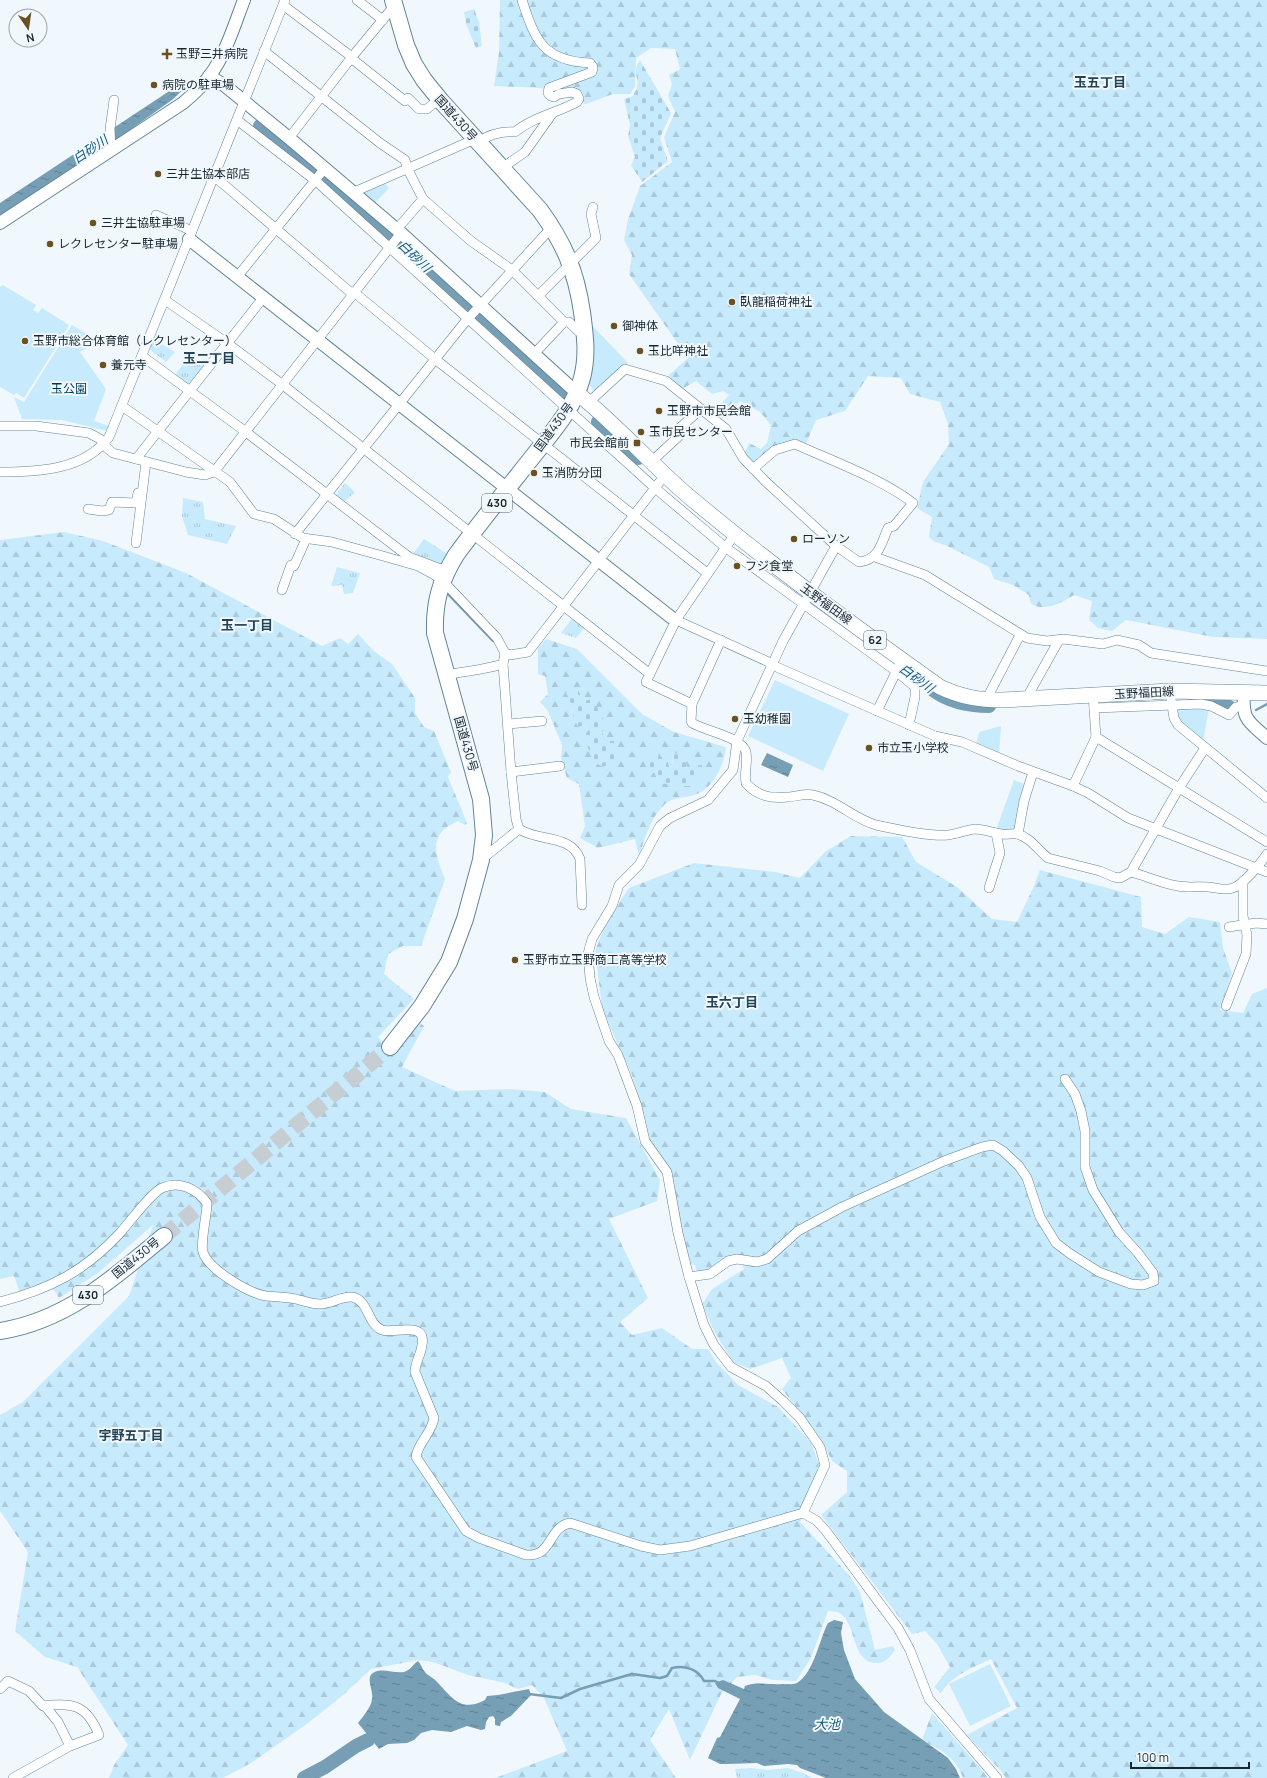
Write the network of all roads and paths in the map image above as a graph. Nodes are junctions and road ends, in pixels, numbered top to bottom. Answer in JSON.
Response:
{"nodes":[{"id":1,"x":244,"y":0,"type":"edge"},
{"id":2,"x":357,"y":0,"type":"edge"},
{"id":3,"x":522,"y":0,"type":"edge"},
{"id":4,"x":284,"y":2,"type":"edge"},
{"id":5,"x":393,"y":3,"type":"edge"},
{"id":6,"x":383,"y":20,"type":"junction"},
{"id":7,"x":264,"y":51,"type":"junction"},
{"id":8,"x":351,"y":57,"type":"junction"},
{"id":9,"x":209,"y":76,"type":"junction"},
{"id":10,"x":321,"y":96,"type":"junction"},
{"id":11,"x":439,"y":99,"type":"junction"},
{"id":12,"x":114,"y":100,"type":"dead end"},
{"id":13,"x":244,"y":103,"type":"junction"},
{"id":14,"x":552,"y":114,"type":"junction"},
{"id":15,"x":237,"y":120,"type":"junction"},
{"id":16,"x":289,"y":138,"type":"junction"},
{"id":17,"x":476,"y":140,"type":"junction"},
{"id":18,"x":111,"y":146,"type":"junction"},
{"id":19,"x":407,"y":168,"type":"junction"},
{"id":20,"x":502,"y":168,"type":"junction"},
{"id":21,"x":320,"y":175,"type":"junction"},
{"id":22,"x":215,"y":177,"type":"junction"},
{"id":23,"x":354,"y":192,"type":"junction"},
{"id":24,"x":423,"y":200,"type":"junction"},
{"id":25,"x":593,"y":207,"type":"dead end"},
{"id":26,"x":156,"y":215,"type":"dead end"},
{"id":27,"x":0,"y":223,"type":"edge"},
{"id":28,"x":552,"y":227,"type":"junction"},
{"id":29,"x":276,"y":229,"type":"junction"},
{"id":30,"x":190,"y":235,"type":"junction"},
{"id":31,"x":396,"y":238,"type":"junction"},
{"id":32,"x":571,"y":264,"type":"junction"},
{"id":33,"x":512,"y":270,"type":"junction"},
{"id":34,"x":237,"y":277,"type":"junction"},
{"id":35,"x":355,"y":293,"type":"junction"},
{"id":36,"x":538,"y":296,"type":"junction"},
{"id":37,"x":263,"y":298,"type":"junction"},
{"id":38,"x":164,"y":300,"type":"junction"},
{"id":39,"x":478,"y":307,"type":"junction"},
{"id":40,"x":469,"y":317,"type":"junction"},
{"id":41,"x":564,"y":322,"type":"junction"},
{"id":42,"x":584,"y":330,"type":"junction"},
{"id":43,"x":318,"y":341,"type":"junction"},
{"id":44,"x":227,"y":343,"type":"junction"},
{"id":45,"x":534,"y":354,"type":"junction"},
{"id":46,"x":142,"y":356,"type":"junction"},
{"id":47,"x":435,"y":359,"type":"junction"},
{"id":48,"x":283,"y":385,"type":"junction"},
{"id":49,"x":189,"y":391,"type":"junction"},
{"id":50,"x":583,"y":398,"type":"junction"},
{"id":51,"x":399,"y":403,"type":"junction"},
{"id":52,"x":122,"y":406,"type":"junction"},
{"id":53,"x":701,"y":409,"type":"junction"},
{"id":54,"x":569,"y":410,"type":"junction"},
{"id":55,"x":0,"y":426,"type":"edge"},
{"id":56,"x":158,"y":432,"type":"junction"},
{"id":57,"x":246,"y":432,"type":"junction"},
{"id":58,"x":544,"y":443,"type":"junction"},
{"id":59,"x":104,"y":444,"type":"junction"},
{"id":60,"x":363,"y":449,"type":"junction"},
{"id":61,"x":136,"y":459,"type":"junction"},
{"id":62,"x":652,"y":461,"type":"junction"},
{"id":63,"x":146,"y":462,"type":"junction"},
{"id":64,"x":753,"y":469,"type":"junction"},
{"id":65,"x":0,"y":472,"type":"edge"},
{"id":66,"x":214,"y":472,"type":"junction"},
{"id":67,"x":660,"y":481,"type":"junction"},
{"id":68,"x":508,"y":490,"type":"junction"},
{"id":69,"x":142,"y":492,"type":"junction"},
{"id":70,"x":327,"y":494,"type":"junction"},
{"id":71,"x":88,"y":509,"type":"dead end"},
{"id":72,"x":634,"y":515,"type":"junction"},
{"id":73,"x":295,"y":534,"type":"junction"},
{"id":74,"x":472,"y":534,"type":"junction"},
{"id":75,"x":306,"y":539,"type":"junction"},
{"id":76,"x":730,"y":540,"type":"junction"},
{"id":77,"x":136,"y":543,"type":"dead end"},
{"id":78,"x":836,"y":546,"type":"junction"},
{"id":79,"x":875,"y":557,"type":"junction"},
{"id":80,"x":598,"y":560,"type":"junction"},
{"id":81,"x":707,"y":573,"type":"junction"},
{"id":82,"x":444,"y":576,"type":"junction"},
{"id":83,"x":282,"y":590,"type":"dead end"},
{"id":84,"x":806,"y":599,"type":"junction"},
{"id":85,"x":563,"y":606,"type":"junction"},
{"id":86,"x":676,"y":620,"type":"junction"},
{"id":87,"x":1020,"y":635,"type":"junction"},
{"id":88,"x":721,"y":640,"type":"junction"},
{"id":89,"x":1058,"y":640,"type":"junction"},
{"id":90,"x":505,"y":653,"type":"junction"},
{"id":91,"x":504,"y":664,"type":"junction"},
{"id":92,"x":772,"y":664,"type":"junction"},
{"id":93,"x":899,"y":666,"type":"junction"},
{"id":94,"x":1267,"y":671,"type":"edge"},
{"id":95,"x":650,"y":674,"type":"junction"},
{"id":96,"x":446,"y":675,"type":"junction"},
{"id":97,"x":1267,"y":693,"type":"edge"},
{"id":98,"x":1171,"y":698,"type":"junction"},
{"id":99,"x":1026,"y":699,"type":"junction"},
{"id":100,"x":1243,"y":699,"type":"junction"},
{"id":101,"x":986,"y":700,"type":"junction"},
{"id":102,"x":1094,"y":702,"type":"junction"},
{"id":103,"x":692,"y":704,"type":"junction"},
{"id":104,"x":877,"y":711,"type":"junction"},
{"id":105,"x":542,"y":721,"type":"dead end"},
{"id":106,"x":508,"y":724,"type":"junction"},
{"id":107,"x":909,"y":725,"type":"junction"},
{"id":108,"x":1096,"y":737,"type":"junction"},
{"id":109,"x":1267,"y":738,"type":"edge"},
{"id":110,"x":737,"y":741,"type":"junction"},
{"id":111,"x":1205,"y":748,"type":"junction"},
{"id":112,"x":560,"y":766,"type":"dead end"},
{"id":113,"x":511,"y":772,"type":"junction"},
{"id":114,"x":1033,"y":772,"type":"junction"},
{"id":115,"x":1073,"y":786,"type":"junction"},
{"id":116,"x":1179,"y":788,"type":"junction"},
{"id":117,"x":1267,"y":798,"type":"edge"},
{"id":118,"x":519,"y":829,"type":"junction"},
{"id":119,"x":1155,"y":829,"type":"junction"},
{"id":120,"x":996,"y":833,"type":"junction"},
{"id":121,"x":1018,"y":834,"type":"junction"},
{"id":122,"x":1267,"y":842,"type":"edge"},
{"id":123,"x":1267,"y":854,"type":"edge"},
{"id":124,"x":481,"y":860,"type":"junction"},
{"id":125,"x":1258,"y":868,"type":"junction"},
{"id":126,"x":1131,"y":872,"type":"junction"},
{"id":127,"x":1267,"y":872,"type":"edge"},
{"id":128,"x":1243,"y":881,"type":"junction"},
{"id":129,"x":989,"y":888,"type":"dead end"},
{"id":130,"x":582,"y":905,"type":"dead end"},
{"id":131,"x":1245,"y":924,"type":"junction"},
{"id":132,"x":1267,"y":924,"type":"edge"},
{"id":133,"x":1229,"y":927,"type":"dead end"},
{"id":134,"x":1226,"y":1006,"type":"dead end"},
{"id":135,"x":390,"y":1046,"type":"tunnel mouth"},
{"id":136,"x":1065,"y":1079,"type":"dead end"},
{"id":137,"x":164,"y":1236,"type":"tunnel mouth"},
{"id":138,"x":689,"y":1277,"type":"junction"},
{"id":139,"x":0,"y":1302,"type":"edge"},
{"id":140,"x":0,"y":1331,"type":"edge"},
{"id":141,"x":803,"y":1513,"type":"junction"},
{"id":142,"x":0,"y":1689,"type":"edge"},
{"id":143,"x":45,"y":1706,"type":"junction"},
{"id":144,"x":70,"y":1746,"type":"junction"},
{"id":145,"x":14,"y":1778,"type":"edge"},
{"id":146,"x":997,"y":1778,"type":"edge"}],
"edges":[{"from":1,"to":9,"type":"street"},
{"from":2,"to":6,"type":"street"},
{"from":3,"to":14,"type":"street"},
{"from":4,"to":7,"type":"street"},
{"from":4,"to":8,"type":"street"},
{"from":5,"to":6,"type":"street"},
{"from":5,"to":11,"type":"highway","name":"国道430号","number":"430"},
{"from":6,"to":8,"type":"street"},
{"from":7,"to":10,"type":"street"},
{"from":7,"to":13,"type":"street"},
{"from":8,"to":10,"type":"street"},
{"from":8,"to":11,"type":"street"},
{"from":9,"to":13,"type":"street"},
{"from":9,"to":18,"type":"street"},
{"from":10,"to":16,"type":"street"},
{"from":10,"to":19,"type":"street"},
{"from":11,"to":17,"type":"highway","name":"国道430号","number":"430"},
{"from":12,"to":18,"type":"street"},
{"from":13,"to":15,"type":"street"},
{"from":13,"to":16,"type":"street"},
{"from":14,"to":17,"type":"street"},
{"from":14,"to":20,"type":"street"},
{"from":15,"to":21,"type":"street"},
{"from":15,"to":22,"type":"street"},
{"from":16,"to":21,"type":"street"},
{"from":17,"to":19,"type":"street"},
{"from":17,"to":20,"type":"highway","name":"国道430号","number":"430"},
{"from":18,"to":27,"type":"street"},
{"from":19,"to":23,"type":"street"},
{"from":19,"to":24,"type":"street"},
{"from":20,"to":28,"type":"highway","name":"国道430号","number":"430"},
{"from":21,"to":23,"type":"street"},
{"from":21,"to":29,"type":"street"},
{"from":21,"to":31,"type":"street"},
{"from":22,"to":29,"type":"street"},
{"from":22,"to":30,"type":"street"},
{"from":23,"to":31,"type":"street"},
{"from":24,"to":31,"type":"street"},
{"from":24,"to":33,"type":"street"},
{"from":25,"to":32,"type":"street"},
{"from":26,"to":30,"type":"street"},
{"from":28,"to":32,"type":"highway","name":"国道430号","number":"430"},
{"from":28,"to":33,"type":"street"},
{"from":29,"to":34,"type":"street"},
{"from":29,"to":35,"type":"street"},
{"from":30,"to":34,"type":"street"},
{"from":30,"to":38,"type":"street"},
{"from":31,"to":35,"type":"street"},
{"from":31,"to":39,"type":"street"},
{"from":31,"to":40,"type":"street"},
{"from":32,"to":36,"type":"street"},
{"from":32,"to":42,"type":"highway","name":"国道430号","number":"430"},
{"from":33,"to":36,"type":"street"},
{"from":33,"to":39,"type":"street"},
{"from":34,"to":37,"type":"street"},
{"from":35,"to":43,"type":"street"},
{"from":35,"to":47,"type":"street"},
{"from":36,"to":41,"type":"street"},
{"from":37,"to":43,"type":"street"},
{"from":37,"to":44,"type":"street"},
{"from":38,"to":44,"type":"street"},
{"from":38,"to":46,"type":"street"},
{"from":39,"to":40,"type":"street"},
{"from":39,"to":45,"type":"street"},
{"from":40,"to":47,"type":"street"},
{"from":40,"to":54,"type":"street"},
{"from":41,"to":42,"type":"street"},
{"from":41,"to":45,"type":"street"},
{"from":42,"to":50,"type":"highway","name":"国道430号","number":"430"},
{"from":43,"to":48,"type":"street"},
{"from":43,"to":51,"type":"street"},
{"from":44,"to":48,"type":"street"},
{"from":44,"to":49,"type":"street"},
{"from":45,"to":50,"type":"street"},
{"from":46,"to":49,"type":"street"},
{"from":46,"to":52,"type":"street"},
{"from":47,"to":51,"type":"street"},
{"from":47,"to":58,"type":"street"},
{"from":48,"to":57,"type":"street"},
{"from":48,"to":60,"type":"street"},
{"from":49,"to":56,"type":"street"},
{"from":49,"to":57,"type":"street"},
{"from":50,"to":53,"type":"street"},
{"from":50,"to":54,"type":"highway","name":"国道430号","number":"430"},
{"from":50,"to":62,"type":"main road","name":"玉野福田線","number":"62"},
{"from":51,"to":60,"type":"street"},
{"from":51,"to":68,"type":"street"},
{"from":52,"to":56,"type":"street"},
{"from":52,"to":59,"type":"street"},
{"from":53,"to":62,"type":"street"},
{"from":53,"to":64,"type":"street"},
{"from":54,"to":58,"type":"highway","name":"国道430号","number":"430"},
{"from":54,"to":67,"type":"street"},
{"from":55,"to":59,"type":"street"},
{"from":56,"to":61,"type":"street"},
{"from":56,"to":66,"type":"street"},
{"from":57,"to":66,"type":"street"},
{"from":57,"to":70,"type":"street"},
{"from":58,"to":68,"type":"highway","name":"国道430号","number":"430"},
{"from":58,"to":72,"type":"street"},
{"from":59,"to":61,"type":"street"},
{"from":59,"to":65,"type":"street"},
{"from":60,"to":70,"type":"street"},
{"from":60,"to":74,"type":"street"},
{"from":61,"to":63,"type":"street"},
{"from":62,"to":67,"type":"main road","name":"玉野福田線","number":"62"},
{"from":63,"to":66,"type":"street"},
{"from":63,"to":69,"type":"street"},
{"from":64,"to":78,"type":"street"},
{"from":64,"to":79,"type":"street"},
{"from":66,"to":73,"type":"street"},
{"from":67,"to":72,"type":"street"},
{"from":67,"to":76,"type":"main road","name":"玉野福田線","number":"62"},
{"from":68,"to":74,"type":"highway","name":"国道430号","number":"430"},
{"from":68,"to":80,"type":"street"},
{"from":69,"to":71,"type":"street"},
{"from":69,"to":77,"type":"street"},
{"from":70,"to":73,"type":"street"},
{"from":70,"to":82,"type":"street"},
{"from":72,"to":80,"type":"street"},
{"from":72,"to":81,"type":"street"},
{"from":73,"to":75,"type":"street"},
{"from":74,"to":82,"type":"highway","name":"国道430号","number":"430"},
{"from":74,"to":85,"type":"street"},
{"from":75,"to":82,"type":"street"},
{"from":75,"to":83,"type":"street"},
{"from":76,"to":81,"type":"street"},
{"from":76,"to":84,"type":"main road","name":"玉野福田線","number":"62"},
{"from":78,"to":79,"type":"street"},
{"from":78,"to":84,"type":"street"},
{"from":79,"to":87,"type":"street"},
{"from":80,"to":85,"type":"street"},
{"from":80,"to":86,"type":"street"},
{"from":81,"to":86,"type":"street"},
{"from":82,"to":90,"type":"street"},
{"from":82,"to":96,"type":"highway","name":"国道430号","number":"430"},
{"from":84,"to":92,"type":"street"},
{"from":84,"to":93,"type":"main road","name":"玉野福田線","number":"62"},
{"from":85,"to":90,"type":"street"},
{"from":85,"to":95,"type":"street"},
{"from":86,"to":88,"type":"street"},
{"from":86,"to":95,"type":"street"},
{"from":87,"to":89,"type":"street"},
{"from":87,"to":101,"type":"street"},
{"from":88,"to":92,"type":"street"},
{"from":88,"to":103,"type":"street"},
{"from":89,"to":94,"type":"street"},
{"from":89,"to":99,"type":"street"},
{"from":90,"to":91,"type":"street"},
{"from":91,"to":96,"type":"street"},
{"from":91,"to":106,"type":"street"},
{"from":92,"to":104,"type":"street"},
{"from":92,"to":110,"type":"street"},
{"from":93,"to":101,"type":"main road","name":"玉野福田線","number":"62"},
{"from":93,"to":104,"type":"street"},
{"from":93,"to":107,"type":"street"},
{"from":95,"to":103,"type":"street"},
{"from":96,"to":124,"type":"highway","name":"国道430号","number":"430"},
{"from":97,"to":100,"type":"main road","name":"玉野福田線","number":"62"},
{"from":98,"to":100,"type":"main road","name":"玉野福田線","number":"62"},
{"from":98,"to":100,"type":"street"},
{"from":98,"to":102,"type":"main road","name":"玉野福田線","number":"62"},
{"from":98,"to":111,"type":"street"},
{"from":99,"to":101,"type":"main road","name":"玉野福田線","number":"62"},
{"from":99,"to":102,"type":"main road","name":"玉野福田線","number":"62"},
{"from":100,"to":109,"type":"street"},
{"from":102,"to":108,"type":"street"},
{"from":103,"to":110,"type":"street"},
{"from":104,"to":107,"type":"street"},
{"from":105,"to":106,"type":"street"},
{"from":106,"to":113,"type":"street"},
{"from":107,"to":114,"type":"street"},
{"from":108,"to":115,"type":"street"},
{"from":108,"to":116,"type":"street"},
{"from":110,"to":120,"type":"street"},
{"from":110,"to":138,"type":"street"},
{"from":111,"to":116,"type":"street"},
{"from":111,"to":117,"type":"street"},
{"from":112,"to":113,"type":"street"},
{"from":113,"to":118,"type":"street"},
{"from":114,"to":115,"type":"street"},
{"from":114,"to":121,"type":"street"},
{"from":115,"to":119,"type":"street"},
{"from":116,"to":119,"type":"street"},
{"from":116,"to":122,"type":"street"},
{"from":118,"to":124,"type":"street"},
{"from":118,"to":130,"type":"street"},
{"from":119,"to":125,"type":"street"},
{"from":119,"to":126,"type":"street"},
{"from":120,"to":121,"type":"street"},
{"from":120,"to":129,"type":"street"},
{"from":121,"to":126,"type":"street"},
{"from":123,"to":125,"type":"street"},
{"from":124,"to":135,"type":"highway","name":"国道430号","number":"430"},
{"from":125,"to":127,"type":"street"},
{"from":125,"to":128,"type":"street"},
{"from":126,"to":128,"type":"street"},
{"from":128,"to":131,"type":"street"},
{"from":131,"to":132,"type":"street"},
{"from":131,"to":133,"type":"street"},
{"from":131,"to":134,"type":"street"},
{"from":136,"to":138,"type":"street"},
{"from":137,"to":140,"type":"highway","name":"国道430号","number":"430"},
{"from":138,"to":141,"type":"street"},
{"from":139,"to":141,"type":"street"},
{"from":141,"to":146,"type":"street"},
{"from":142,"to":143,"type":"street"},
{"from":143,"to":144,"type":"street"},
{"from":143,"to":144,"type":"street"},
{"from":144,"to":145,"type":"street"}]}
